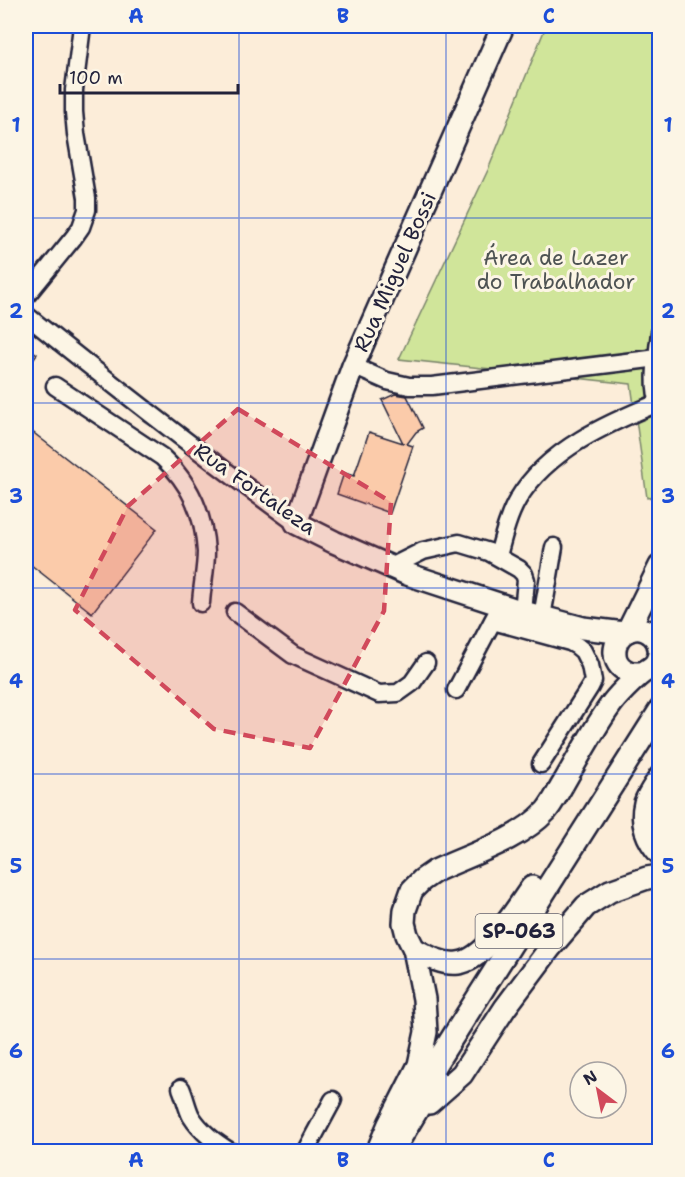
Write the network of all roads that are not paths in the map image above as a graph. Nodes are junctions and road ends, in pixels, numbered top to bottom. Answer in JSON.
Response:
{"nodes":[{"id":1,"x":82,"y":26,"type":"edge"},
{"id":2,"x":503,"y":26,"type":"edge"},
{"id":3,"x":26,"y":296,"type":"edge"},
{"id":4,"x":26,"y":315,"type":"edge"},
{"id":5,"x":660,"y":332,"type":"edge"},
{"id":6,"x":658,"y":358,"type":"junction"},
{"id":7,"x":353,"y":366,"type":"junction"},
{"id":8,"x":55,"y":386,"type":"dead end"},
{"id":9,"x":659,"y":404,"type":"edge"},
{"id":10,"x":296,"y":523,"type":"junction"},
{"id":11,"x":498,"y":556,"type":"junction"},
{"id":12,"x":391,"y":567,"type":"junction"},
{"id":13,"x":657,"y":570,"type":"edge"},
{"id":14,"x":524,"y":574,"type":"junction"},
{"id":15,"x":201,"y":603,"type":"dead end"},
{"id":16,"x":235,"y":612,"type":"dead end"},
{"id":17,"x":497,"y":613,"type":"junction"},
{"id":18,"x":532,"y":615,"type":"junction"},
{"id":19,"x":583,"y":628,"type":"junction"},
{"id":20,"x":626,"y":632,"type":"junction"},
{"id":21,"x":652,"y":634,"type":"junction"},
{"id":22,"x":616,"y":659,"type":"junction"},
{"id":23,"x":426,"y":663,"type":"dead end"},
{"id":24,"x":642,"y":673,"type":"junction"},
{"id":25,"x":456,"y":690,"type":"dead end"},
{"id":26,"x":611,"y":704,"type":"junction"},
{"id":27,"x":660,"y":710,"type":"edge"},
{"id":28,"x":660,"y":722,"type":"edge"},
{"id":29,"x":541,"y":764,"type":"dead end"},
{"id":30,"x":660,"y":777,"type":"edge"},
{"id":31,"x":600,"y":803,"type":"junction"},
{"id":32,"x":660,"y":854,"type":"edge"},
{"id":33,"x":660,"y":876,"type":"edge"},
{"id":34,"x":414,"y":949,"type":"junction"},
{"id":35,"x":181,"y":1088,"type":"dead end"},
{"id":36,"x":333,"y":1100,"type":"dead end"},
{"id":37,"x":411,"y":1120,"type":"junction"},
{"id":38,"x":231,"y":1152,"type":"edge"},
{"id":39,"x":305,"y":1152,"type":"edge"},
{"id":40,"x":379,"y":1152,"type":"edge"},
{"id":41,"x":392,"y":1152,"type":"edge"}],
"edges":[{"from":1,"to":3,"type":"street"},
{"from":2,"to":7,"type":"main road","name":"Rua Miguel Bossi"},
{"from":4,"to":10,"type":"street","name":"Rua Fortaleza"},
{"from":5,"to":6,"type":"street"},
{"from":6,"to":7,"type":"street"},
{"from":6,"to":9,"type":"street"},
{"from":7,"to":10,"type":"main road","name":"Rua Miguel Bossi"},
{"from":8,"to":15,"type":"street"},
{"from":9,"to":11,"type":"street"},
{"from":10,"to":12,"type":"main road","name":"Rua Fortaleza"},
{"from":11,"to":12,"type":"street"},
{"from":11,"to":14,"type":"street"},
{"from":12,"to":17,"type":"main road","name":"Rua Fortaleza"},
{"from":13,"to":20,"type":"main road"},
{"from":13,"to":21,"type":"main road"},
{"from":14,"to":18,"type":"street"},
{"from":14,"to":18,"type":"street"},
{"from":16,"to":23,"type":"street"},
{"from":17,"to":18,"type":"main road","name":"Rua Fortaleza"},
{"from":17,"to":25,"type":"street"},
{"from":17,"to":29,"type":"street"},
{"from":18,"to":19,"type":"main road","name":"Rua Fortaleza"},
{"from":19,"to":20,"type":"main road","name":"Rua Fortaleza"},
{"from":19,"to":22,"type":"main road","name":"Rua Fortaleza"},
{"from":20,"to":21,"type":"main road"},
{"from":20,"to":22,"type":"main road"},
{"from":21,"to":24,"type":"main road"},
{"from":22,"to":24,"type":"main road"},
{"from":22,"to":26,"type":"main road"},
{"from":24,"to":26,"type":"main road"},
{"from":26,"to":34,"type":"main road"},
{"from":27,"to":31,"type":"main road","number":"SP-063"},
{"from":28,"to":37,"type":"main road","number":"SP-063"},
{"from":30,"to":32,"type":"main road"},
{"from":31,"to":34,"type":"main road"},
{"from":31,"to":40,"type":"main road","number":"SP-063"},
{"from":33,"to":37,"type":"main road"},
{"from":34,"to":40,"type":"main road"},
{"from":35,"to":38,"type":"street"},
{"from":36,"to":39,"type":"street"},
{"from":37,"to":41,"type":"main road","number":"SP-063"}]}
